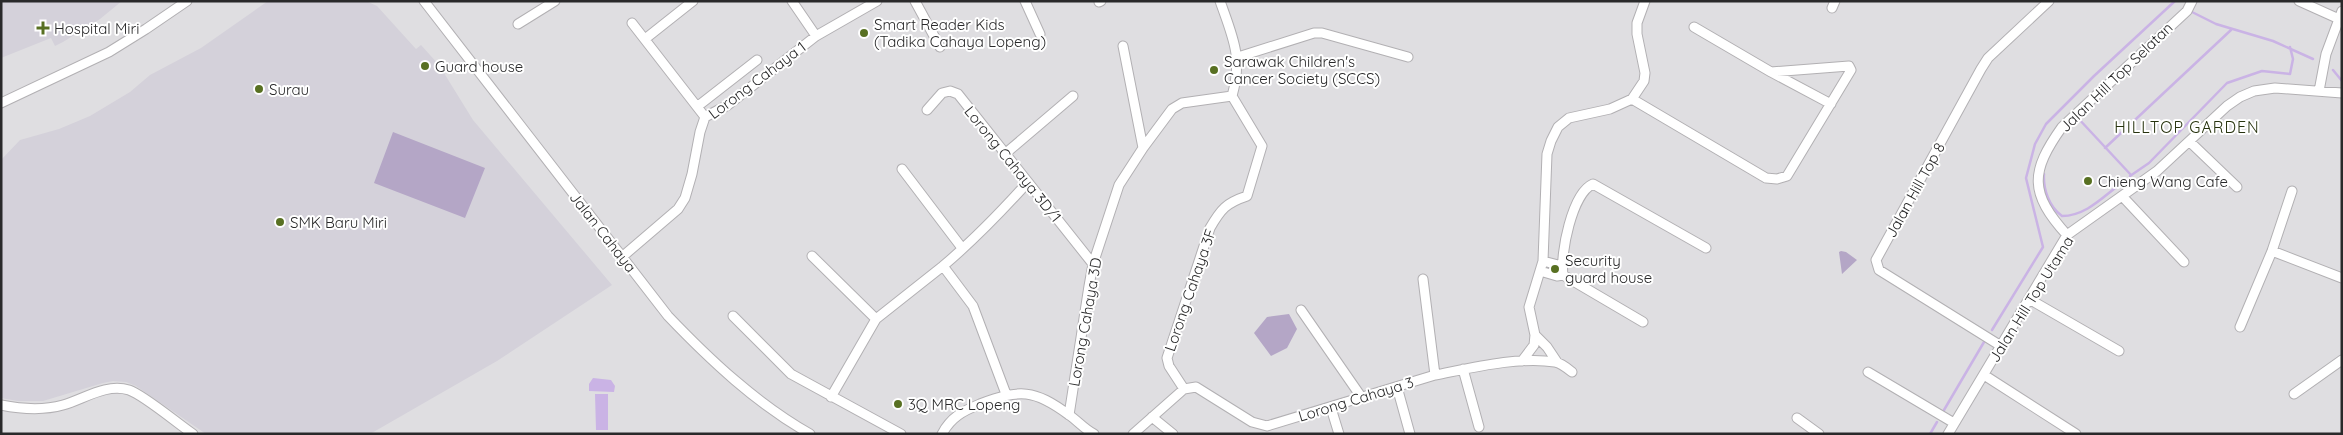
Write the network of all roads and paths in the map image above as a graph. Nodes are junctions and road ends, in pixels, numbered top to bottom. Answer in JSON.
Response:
{"nodes":[{"id":1,"x":187,"y":1,"type":"edge"},
{"id":2,"x":424,"y":1,"type":"edge"},
{"id":3,"x":555,"y":1,"type":"edge"},
{"id":4,"x":693,"y":1,"type":"edge"},
{"id":5,"x":792,"y":1,"type":"edge"},
{"id":6,"x":877,"y":1,"type":"edge"},
{"id":7,"x":915,"y":1,"type":"edge"},
{"id":8,"x":1025,"y":1,"type":"edge"},
{"id":9,"x":1220,"y":1,"type":"edge"},
{"id":10,"x":1645,"y":1,"type":"edge"},
{"id":11,"x":2049,"y":1,"type":"edge"},
{"id":12,"x":2192,"y":1,"type":"edge"},
{"id":13,"x":2299,"y":1,"type":"edge"},
{"id":14,"x":2340,"y":15,"type":"edge"},
{"id":15,"x":632,"y":23,"type":"dead end"},
{"id":16,"x":518,"y":24,"type":"dead end"},
{"id":17,"x":1694,"y":27,"type":"dead end"},
{"id":18,"x":1040,"y":34,"type":"dead end"},
{"id":19,"x":816,"y":36,"type":"junction"},
{"id":20,"x":645,"y":39,"type":"junction"},
{"id":21,"x":1123,"y":46,"type":"dead end"},
{"id":22,"x":940,"y":47,"type":"dead end"},
{"id":23,"x":1238,"y":57,"type":"junction"},
{"id":24,"x":1408,"y":58,"type":"dead end"},
{"id":25,"x":757,"y":60,"type":"dead end"},
{"id":26,"x":1770,"y":72,"type":"junction"},
{"id":27,"x":2319,"y":91,"type":"junction"},
{"id":28,"x":2342,"y":94,"type":"edge"},
{"id":29,"x":1073,"y":96,"type":"dead end"},
{"id":30,"x":1232,"y":96,"type":"junction"},
{"id":31,"x":1632,"y":99,"type":"junction"},
{"id":32,"x":1,"y":103,"type":"edge"},
{"id":33,"x":1831,"y":104,"type":"junction"},
{"id":34,"x":698,"y":106,"type":"junction"},
{"id":35,"x":927,"y":110,"type":"dead end"},
{"id":36,"x":705,"y":117,"type":"junction"},
{"id":37,"x":2190,"y":142,"type":"junction"},
{"id":38,"x":1142,"y":148,"type":"junction"},
{"id":39,"x":1006,"y":153,"type":"junction"},
{"id":40,"x":902,"y":169,"type":"dead end"},
{"id":41,"x":1028,"y":182,"type":"junction"},
{"id":42,"x":2237,"y":187,"type":"dead end"},
{"id":43,"x":2292,"y":190,"type":"dead end"},
{"id":44,"x":2122,"y":196,"type":"junction"},
{"id":45,"x":2067,"y":235,"type":"junction"},
{"id":46,"x":962,"y":248,"type":"junction"},
{"id":47,"x":1706,"y":248,"type":"dead end"},
{"id":48,"x":2272,"y":251,"type":"junction"},
{"id":49,"x":812,"y":256,"type":"dead end"},
{"id":50,"x":622,"y":257,"type":"junction"},
{"id":51,"x":1543,"y":261,"type":"junction"},
{"id":52,"x":2184,"y":262,"type":"dead end"},
{"id":53,"x":1093,"y":264,"type":"junction"},
{"id":54,"x":944,"y":266,"type":"junction"},
{"id":55,"x":1540,"y":271,"type":"junction"},
{"id":56,"x":1562,"y":271,"type":"junction"},
{"id":57,"x":2342,"y":278,"type":"edge"},
{"id":58,"x":1423,"y":279,"type":"dead end"},
{"id":59,"x":2029,"y":299,"type":"junction"},
{"id":60,"x":1301,"y":310,"type":"dead end"},
{"id":61,"x":733,"y":316,"type":"dead end"},
{"id":62,"x":876,"y":319,"type":"junction"},
{"id":63,"x":1643,"y":322,"type":"dead end"},
{"id":64,"x":2240,"y":327,"type":"dead end"},
{"id":65,"x":1535,"y":336,"type":"junction"},
{"id":66,"x":2001,"y":346,"type":"junction"},
{"id":67,"x":2119,"y":352,"type":"dead end"},
{"id":68,"x":2342,"y":360,"type":"edge"},
{"id":69,"x":1522,"y":361,"type":"junction"},
{"id":70,"x":1557,"y":362,"type":"junction"},
{"id":71,"x":1463,"y":369,"type":"junction"},
{"id":72,"x":1572,"y":372,"type":"dead end"},
{"id":73,"x":1868,"y":372,"type":"dead end"},
{"id":74,"x":1435,"y":375,"type":"junction"},
{"id":75,"x":1984,"y":375,"type":"junction"},
{"id":76,"x":1396,"y":387,"type":"junction"},
{"id":77,"x":1184,"y":389,"type":"junction"},
{"id":78,"x":1006,"y":394,"type":"junction"},
{"id":79,"x":2294,"y":394,"type":"dead end"},
{"id":80,"x":831,"y":397,"type":"junction"},
{"id":81,"x":1362,"y":398,"type":"junction"},
{"id":82,"x":1,"y":405,"type":"edge"},
{"id":83,"x":1331,"y":408,"type":"junction"},
{"id":84,"x":1069,"y":415,"type":"junction"},
{"id":85,"x":1152,"y":417,"type":"junction"},
{"id":86,"x":1797,"y":418,"type":"dead end"},
{"id":87,"x":1954,"y":423,"type":"junction"},
{"id":88,"x":1479,"y":427,"type":"dead end"},
{"id":89,"x":1268,"y":430,"type":"edge"},
{"id":90,"x":796,"y":431,"type":"edge"},
{"id":91,"x":193,"y":434,"type":"edge"},
{"id":92,"x":810,"y":434,"type":"edge"},
{"id":93,"x":901,"y":434,"type":"edge"},
{"id":94,"x":942,"y":434,"type":"edge"},
{"id":95,"x":1094,"y":434,"type":"edge"},
{"id":96,"x":1133,"y":434,"type":"edge"},
{"id":97,"x":1174,"y":434,"type":"edge"},
{"id":98,"x":1339,"y":434,"type":"edge"},
{"id":99,"x":1410,"y":434,"type":"edge"},
{"id":100,"x":1819,"y":434,"type":"edge"},
{"id":101,"x":1948,"y":434,"type":"edge"},
{"id":102,"x":2076,"y":434,"type":"edge"}],
"edges":[{"from":1,"to":32,"type":"street"},
{"from":2,"to":50,"type":"street","name":"Jalan Cahaya"},
{"from":3,"to":16,"type":"street"},
{"from":4,"to":20,"type":"street"},
{"from":5,"to":19,"type":"street"},
{"from":6,"to":19,"type":"street","name":"Lorong Cahaya 1"},
{"from":7,"to":22,"type":"street"},
{"from":8,"to":18,"type":"street"},
{"from":9,"to":23,"type":"street"},
{"from":10,"to":31,"type":"street"},
{"from":11,"to":66,"type":"street","name":"Jalan Hill Top 8"},
{"from":12,"to":45,"type":"street","name":"Jalan Hill Top Selatan"},
{"from":13,"to":14,"type":"street"},
{"from":14,"to":27,"type":"street"},
{"from":15,"to":20,"type":"street"},
{"from":17,"to":26,"type":"street"},
{"from":19,"to":36,"type":"street","name":"Lorong Cahaya 1"},
{"from":20,"to":34,"type":"street"},
{"from":21,"to":38,"type":"street"},
{"from":23,"to":24,"type":"street"},
{"from":23,"to":30,"type":"street"},
{"from":25,"to":34,"type":"street"},
{"from":26,"to":33,"type":"street"},
{"from":26,"to":33,"type":"street"},
{"from":27,"to":28,"type":"street","name":"Jalan Hill Top Utama"},
{"from":27,"to":37,"type":"street","name":"Jalan Hill Top Utama"},
{"from":29,"to":39,"type":"street"},
{"from":30,"to":38,"type":"street","name":"Lorong Cahaya 3D"},
{"from":30,"to":77,"type":"street","name":"Lorong Cahaya 3F"},
{"from":31,"to":33,"type":"street"},
{"from":31,"to":51,"type":"street"},
{"from":34,"to":36,"type":"street"},
{"from":35,"to":39,"type":"street","name":"Lorong Cahaya 3D/1"},
{"from":36,"to":50,"type":"street","name":"Lorong Cahaya 1"},
{"from":37,"to":42,"type":"street"},
{"from":37,"to":44,"type":"street","name":"Jalan Hill Top Utama"},
{"from":38,"to":53,"type":"street","name":"Lorong Cahaya 3D"},
{"from":39,"to":41,"type":"street","name":"Lorong Cahaya 3D/1"},
{"from":40,"to":46,"type":"street"},
{"from":41,"to":46,"type":"street"},
{"from":41,"to":53,"type":"street","name":"Lorong Cahaya 3D/1"},
{"from":43,"to":48,"type":"street"},
{"from":44,"to":45,"type":"street","name":"Jalan Hill Top Utama"},
{"from":44,"to":52,"type":"street"},
{"from":45,"to":59,"type":"street","name":"Jalan Hill Top Utama"},
{"from":46,"to":54,"type":"street"},
{"from":47,"to":56,"type":"street"},
{"from":48,"to":57,"type":"street"},
{"from":48,"to":64,"type":"street"},
{"from":49,"to":62,"type":"street"},
{"from":50,"to":90,"type":"street","name":"Jalan Cahaya"},
{"from":51,"to":55,"type":"street"},
{"from":51,"to":56,"type":"street"},
{"from":53,"to":84,"type":"street","name":"Lorong Cahaya 3D"},
{"from":54,"to":62,"type":"street"},
{"from":54,"to":78,"type":"street"},
{"from":55,"to":56,"type":"street"},
{"from":55,"to":65,"type":"street"},
{"from":56,"to":63,"type":"street"},
{"from":58,"to":74,"type":"street"},
{"from":59,"to":66,"type":"street","name":"Jalan Hill Top Utama"},
{"from":59,"to":67,"type":"street"},
{"from":60,"to":81,"type":"street"},
{"from":61,"to":80,"type":"street"},
{"from":62,"to":80,"type":"street"},
{"from":65,"to":69,"type":"street"},
{"from":65,"to":70,"type":"street"},
{"from":66,"to":75,"type":"street","name":"Jalan Hill Top Utama"},
{"from":68,"to":79,"type":"street"},
{"from":69,"to":70,"type":"street","name":"Lorong Cahaya 3"},
{"from":69,"to":71,"type":"street","name":"Lorong Cahaya 3"},
{"from":70,"to":72,"type":"street"},
{"from":71,"to":74,"type":"street","name":"Lorong Cahaya 3"},
{"from":71,"to":88,"type":"street"},
{"from":73,"to":87,"type":"street"},
{"from":74,"to":76,"type":"street","name":"Lorong Cahaya 3"},
{"from":75,"to":87,"type":"street","name":"Jalan Hill Top Utama"},
{"from":75,"to":102,"type":"street"},
{"from":76,"to":81,"type":"street","name":"Lorong Cahaya 3"},
{"from":76,"to":99,"type":"street"},
{"from":77,"to":85,"type":"street"},
{"from":77,"to":89,"type":"street","name":"Lorong Cahaya 3"},
{"from":78,"to":84,"type":"street"},
{"from":78,"to":94,"type":"street"},
{"from":80,"to":93,"type":"street"},
{"from":81,"to":83,"type":"street","name":"Lorong Cahaya 3"},
{"from":82,"to":91,"type":"street"},
{"from":83,"to":89,"type":"street","name":"Lorong Cahaya 3"},
{"from":83,"to":98,"type":"street"},
{"from":84,"to":95,"type":"street"},
{"from":85,"to":96,"type":"street"},
{"from":85,"to":97,"type":"street"},
{"from":86,"to":100,"type":"street"},
{"from":87,"to":101,"type":"street","name":"Jalan Hill Top Utama"},
{"from":90,"to":92,"type":"street","name":"Jalan Cahaya"}]}
